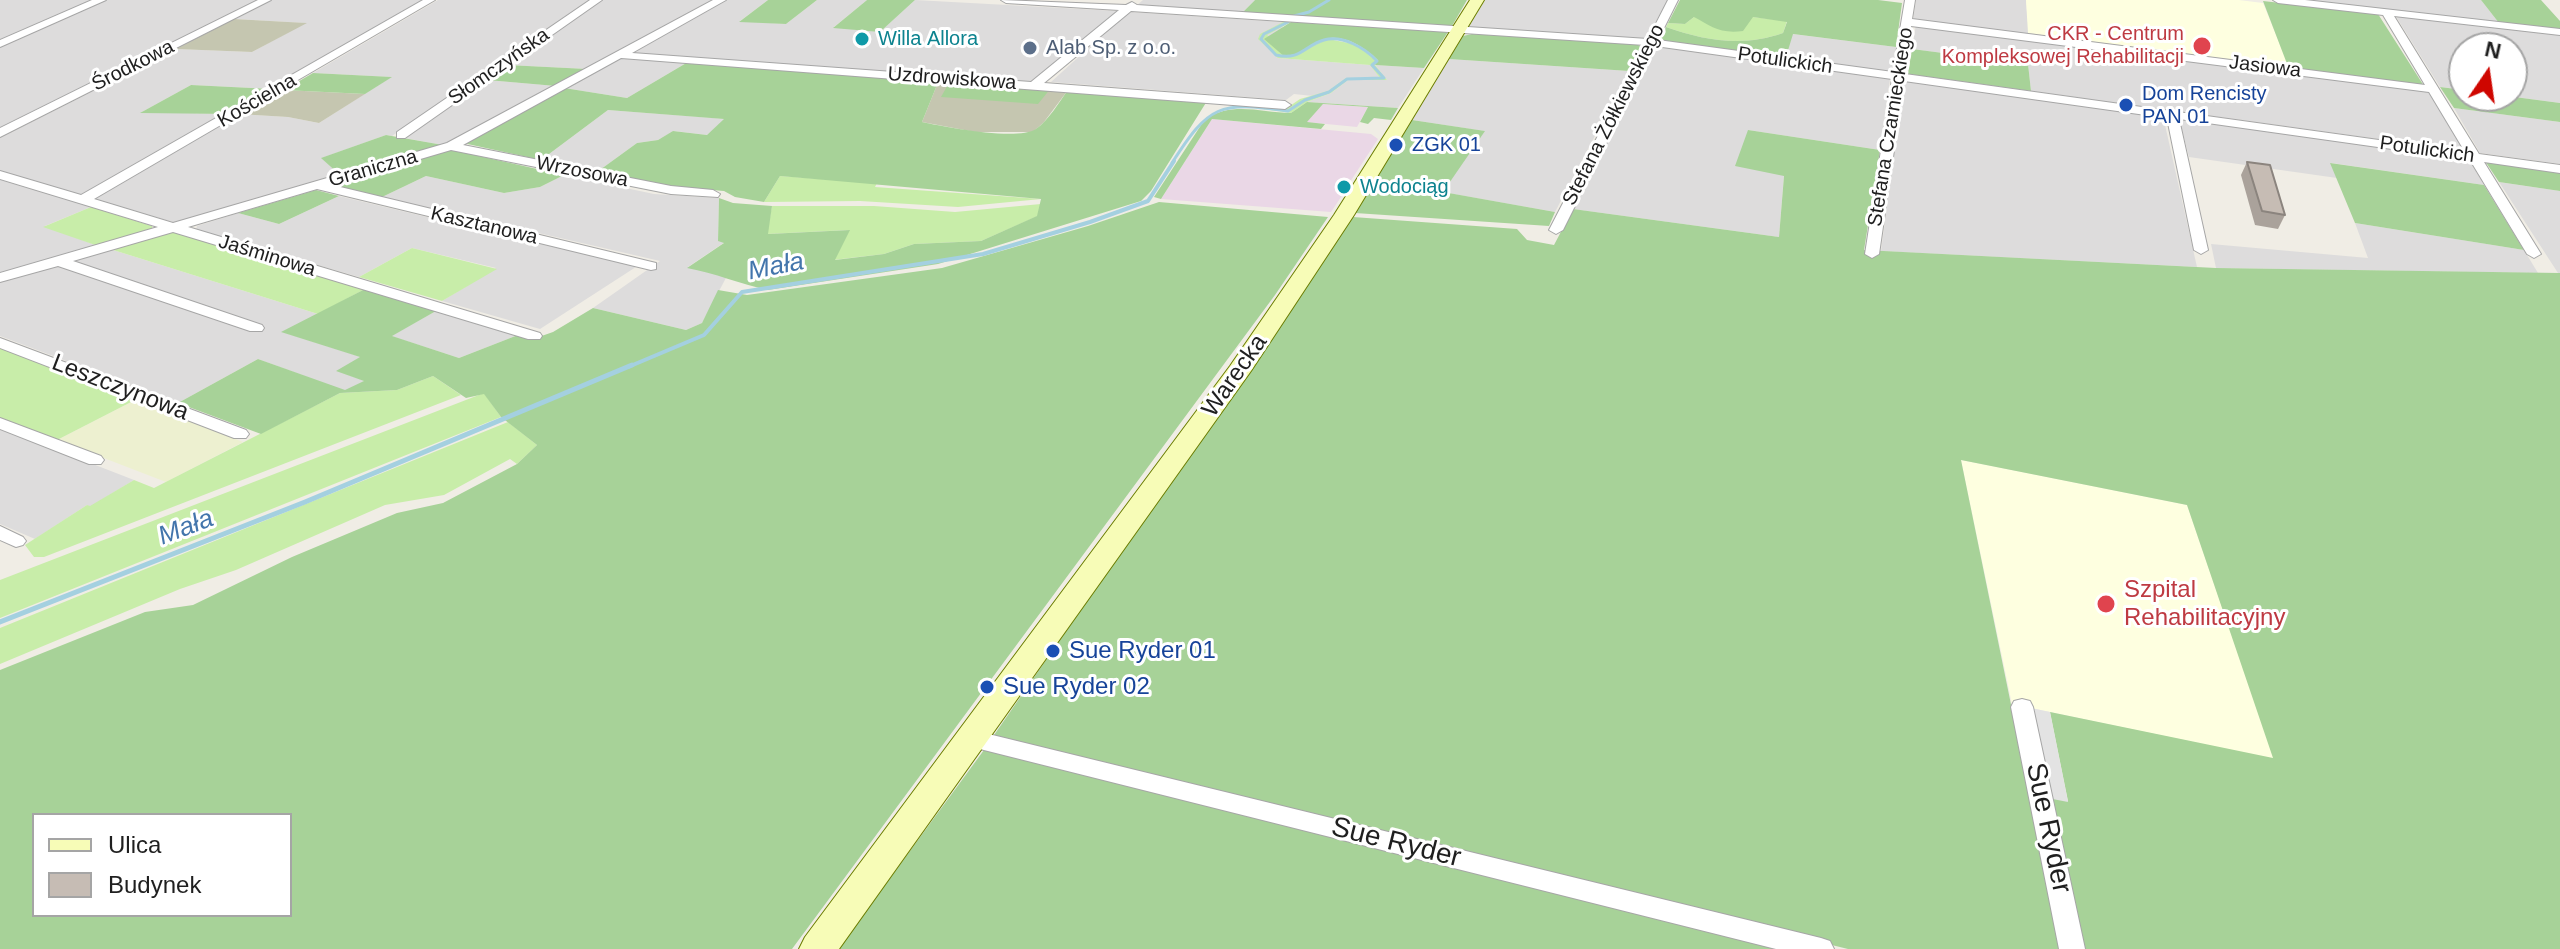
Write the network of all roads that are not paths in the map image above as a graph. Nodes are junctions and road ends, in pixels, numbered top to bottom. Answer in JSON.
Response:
{"nodes":[{"id":1,"x":101,"y":0,"type":"edge"},
{"id":2,"x":266,"y":0,"type":"edge"},
{"id":3,"x":430,"y":0,"type":"edge"},
{"id":4,"x":597,"y":0,"type":"edge"},
{"id":5,"x":721,"y":0,"type":"edge"},
{"id":6,"x":1006,"y":0,"type":"edge"},
{"id":7,"x":1138,"y":0,"type":"edge"},
{"id":8,"x":1477,"y":0,"type":"edge"},
{"id":9,"x":1673,"y":0,"type":"edge"},
{"id":10,"x":1910,"y":0,"type":"edge"},
{"id":11,"x":2278,"y":0,"type":"edge"},
{"id":12,"x":1128,"y":9,"type":"junction"},
{"id":13,"x":2386,"y":12,"type":"junction"},
{"id":14,"x":1908,"y":22,"type":"junction"},
{"id":15,"x":1459,"y":30,"type":"junction"},
{"id":16,"x":2560,"y":32,"type":"edge"},
{"id":17,"x":1651,"y":42,"type":"junction"},
{"id":18,"x":0,"y":44,"type":"edge"},
{"id":19,"x":619,"y":55,"type":"junction"},
{"id":20,"x":1898,"y":76,"type":"junction"},
{"id":21,"x":1035,"y":85,"type":"junction"},
{"id":22,"x":2431,"y":89,"type":"junction"},
{"id":23,"x":1285,"y":105,"type":"dead end"},
{"id":24,"x":2172,"y":114,"type":"junction"},
{"id":25,"x":0,"y":133,"type":"edge"},
{"id":26,"x":401,"y":135,"type":"dead end"},
{"id":27,"x":451,"y":146,"type":"junction"},
{"id":28,"x":2475,"y":156,"type":"junction"},
{"id":29,"x":2560,"y":169,"type":"edge"},
{"id":30,"x":0,"y":175,"type":"edge"},
{"id":31,"x":317,"y":185,"type":"junction"},
{"id":32,"x":713,"y":194,"type":"dead end"},
{"id":33,"x":82,"y":200,"type":"junction"},
{"id":34,"x":173,"y":228,"type":"junction"},
{"id":35,"x":1556,"y":230,"type":"dead end"},
{"id":36,"x":2201,"y":250,"type":"dead end"},
{"id":37,"x":1872,"y":254,"type":"dead end"},
{"id":38,"x":2534,"y":254,"type":"dead end"},
{"id":39,"x":58,"y":261,"type":"junction"},
{"id":40,"x":651,"y":266,"type":"dead end"},
{"id":41,"x":0,"y":278,"type":"edge"},
{"id":42,"x":256,"y":328,"type":"dead end"},
{"id":43,"x":534,"y":336,"type":"dead end"},
{"id":44,"x":0,"y":343,"type":"edge"},
{"id":45,"x":0,"y":423,"type":"edge"},
{"id":46,"x":240,"y":434,"type":"dead end"},
{"id":47,"x":95,"y":460,"type":"dead end"},
{"id":48,"x":2022,"y":707,"type":"dead end"},
{"id":49,"x":972,"y":739,"type":"junction"},
{"id":50,"x":818,"y":949,"type":"edge"},
{"id":51,"x":1821,"y":949,"type":"edge"},
{"id":52,"x":2072,"y":949,"type":"edge"}],
"edges":[{"from":1,"to":18,"type":"street"},
{"from":2,"to":25,"type":"street","name":"Środkowa"},
{"from":3,"to":33,"type":"street","name":"Kościelna"},
{"from":4,"to":26,"type":"street","name":"Słomczyńska"},
{"from":5,"to":19,"type":"street","name":"Graniczna"},
{"from":6,"to":12,"type":"street","name":"Potulickich"},
{"from":7,"to":12,"type":"street"},
{"from":8,"to":15,"type":"street","name":"Warecka"},
{"from":9,"to":17,"type":"street","name":"Stefana Żółkiewskiego"},
{"from":10,"to":14,"type":"street","name":"Stefana Czarnieckiego"},
{"from":11,"to":13,"type":"street"},
{"from":12,"to":15,"type":"street","name":"Potulickich"},
{"from":12,"to":21,"type":"street"},
{"from":13,"to":16,"type":"street"},
{"from":13,"to":22,"type":"street"},
{"from":14,"to":20,"type":"street","name":"Stefana Czarnieckiego"},
{"from":14,"to":22,"type":"street","name":"Jasiowa"},
{"from":15,"to":17,"type":"street","name":"Potulickich"},
{"from":15,"to":49,"type":"street","name":"Warecka"},
{"from":17,"to":20,"type":"street","name":"Potulickich"},
{"from":17,"to":35,"type":"street","name":"Stefana Żółkiewskiego"},
{"from":19,"to":21,"type":"street","name":"Uzdrowiskowa"},
{"from":19,"to":27,"type":"street","name":"Graniczna"},
{"from":20,"to":24,"type":"street","name":"Potulickich"},
{"from":20,"to":37,"type":"street","name":"Stefana Czarnieckiego"},
{"from":21,"to":23,"type":"street","name":"Uzdrowiskowa"},
{"from":22,"to":28,"type":"street"},
{"from":24,"to":28,"type":"street","name":"Potulickich"},
{"from":24,"to":36,"type":"street"},
{"from":27,"to":31,"type":"street","name":"Graniczna"},
{"from":27,"to":32,"type":"street","name":"Wrzosowa"},
{"from":28,"to":29,"type":"street","name":"Potulickich"},
{"from":28,"to":38,"type":"street"},
{"from":30,"to":33,"type":"street","name":"Jaśminowa"},
{"from":31,"to":34,"type":"street","name":"Graniczna"},
{"from":31,"to":40,"type":"street","name":"Kasztanowa"},
{"from":33,"to":34,"type":"street","name":"Jaśminowa"},
{"from":34,"to":39,"type":"street","name":"Graniczna"},
{"from":34,"to":43,"type":"street","name":"Jaśminowa"},
{"from":39,"to":41,"type":"street","name":"Graniczna"},
{"from":39,"to":42,"type":"street"},
{"from":44,"to":46,"type":"street","name":"Leszczynowa"},
{"from":45,"to":47,"type":"street"},
{"from":48,"to":52,"type":"street","name":"Sue Ryder"},
{"from":49,"to":50,"type":"street","name":"Warecka"},
{"from":49,"to":51,"type":"street","name":"Sue Ryder"}]}
